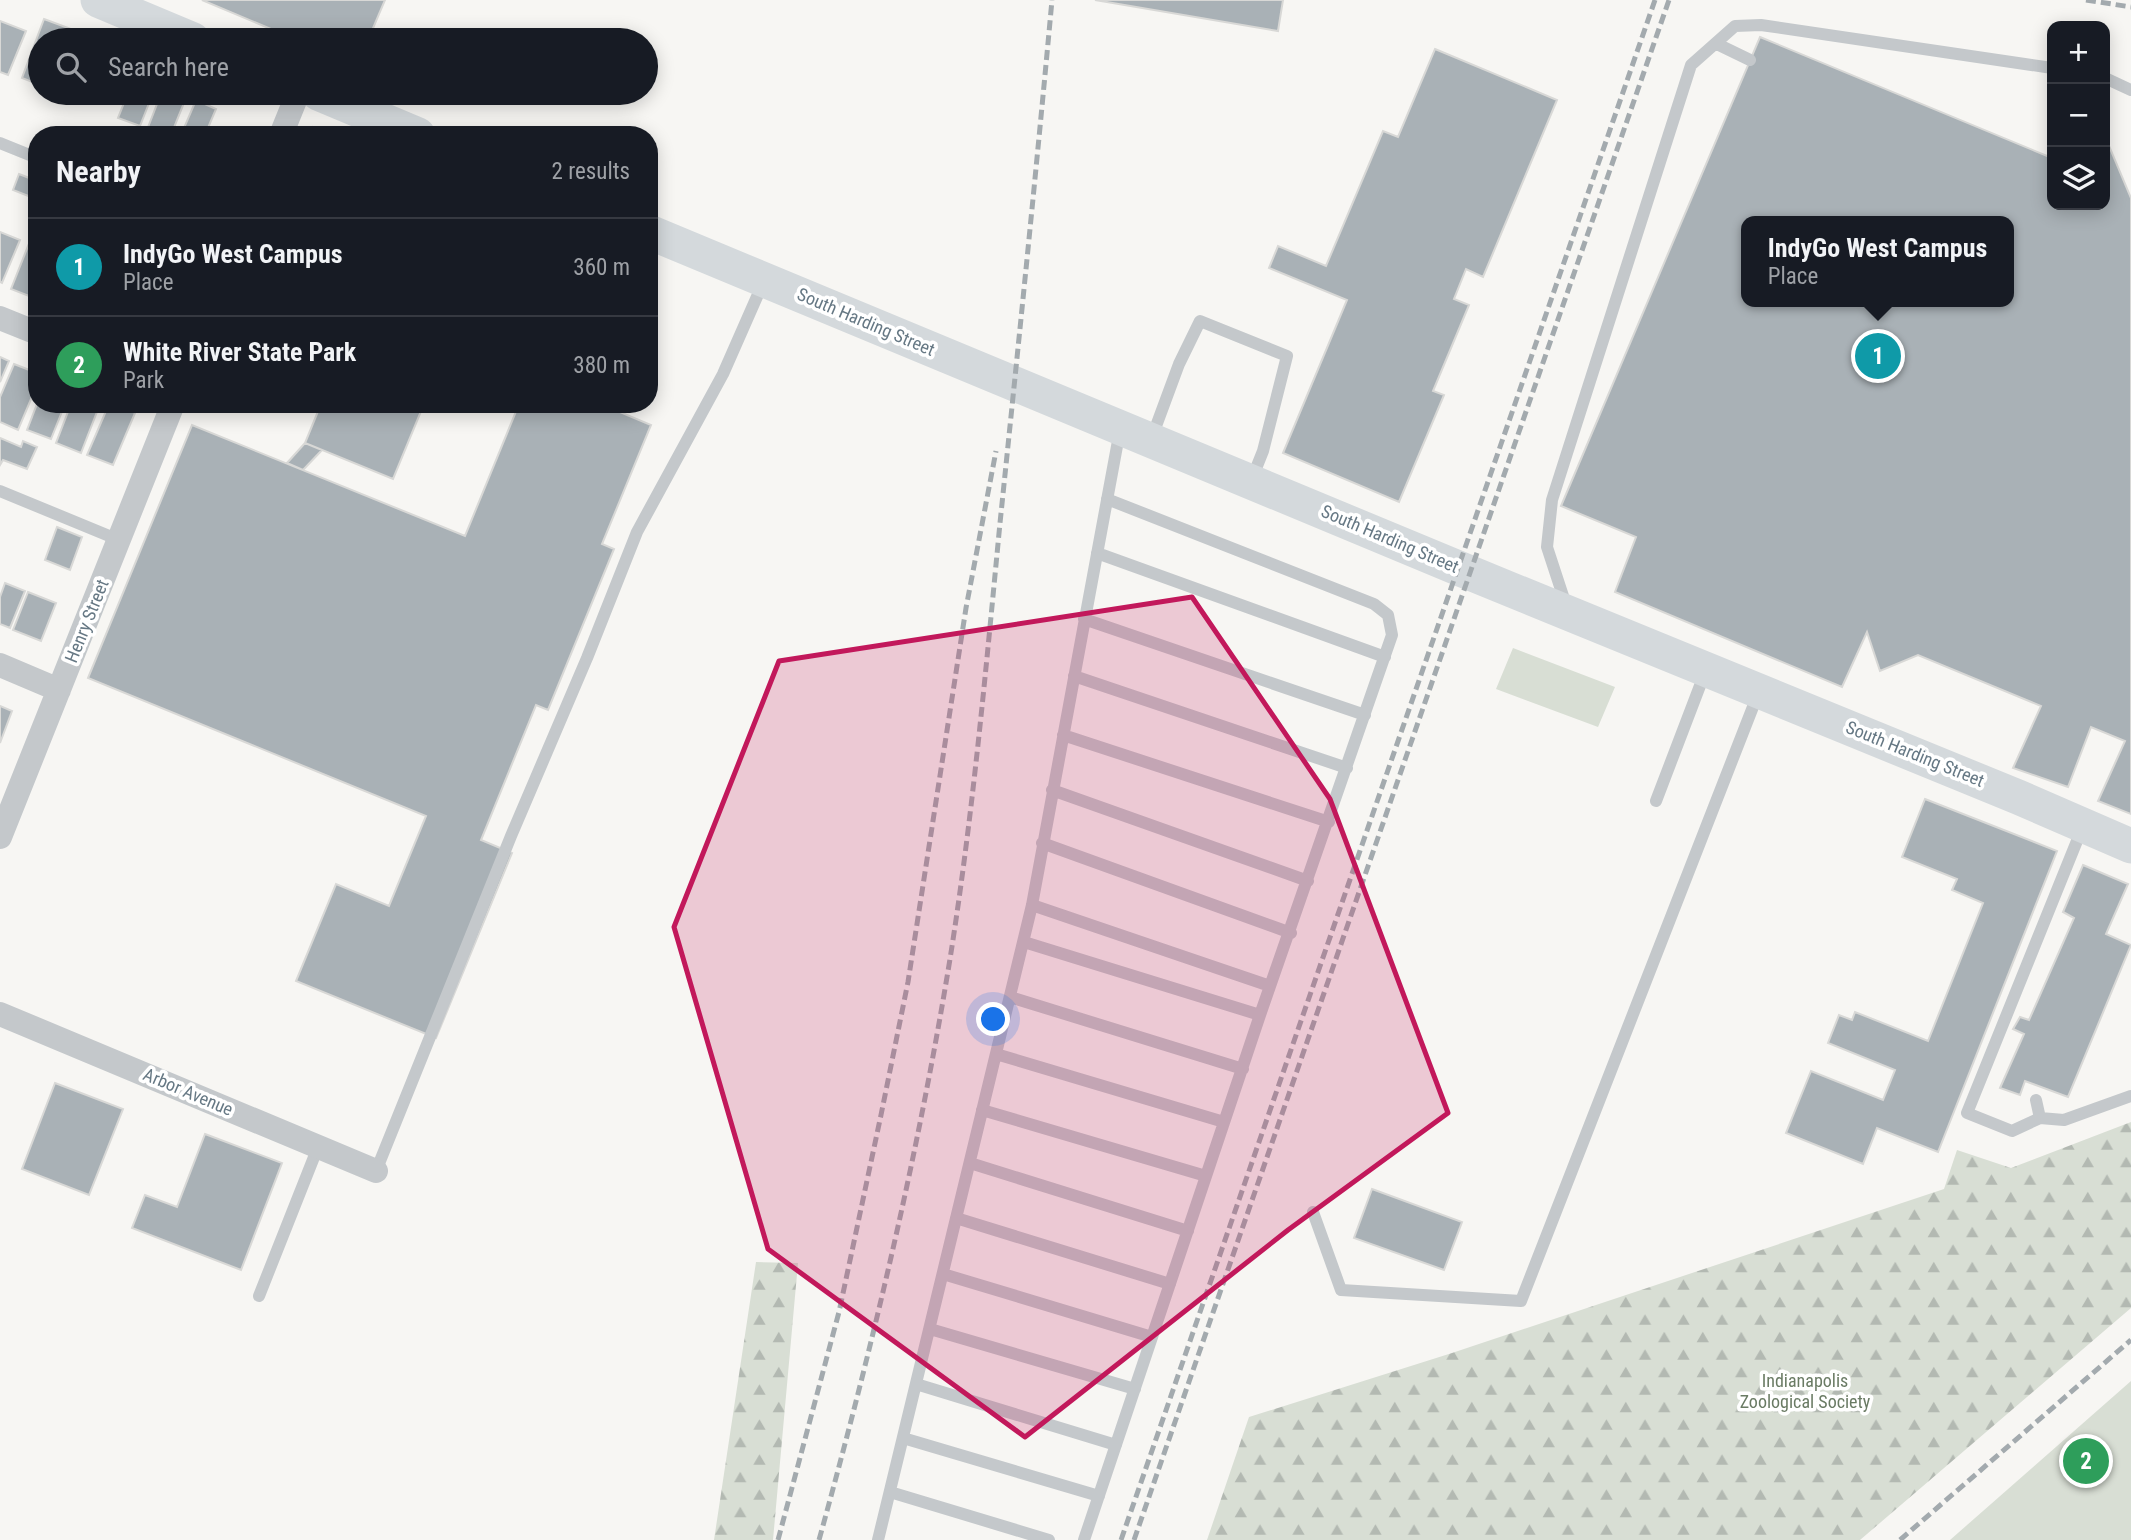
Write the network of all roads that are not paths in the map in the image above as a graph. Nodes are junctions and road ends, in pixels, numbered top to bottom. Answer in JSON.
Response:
{"nodes":[{"id":1,"x":98,"y":0,"type":"edge"},
{"id":2,"x":164,"y":28,"type":"edge"},
{"id":3,"x":1717,"y":44,"type":"junction"},
{"id":4,"x":1750,"y":60,"type":"dead end"},
{"id":5,"x":2047,"y":70,"type":"edge"},
{"id":6,"x":2110,"y":80,"type":"edge"},
{"id":7,"x":2131,"y":90,"type":"edge"},
{"id":8,"x":293,"y":105,"type":"edge"},
{"id":9,"x":347,"y":105,"type":"edge"},
{"id":10,"x":285,"y":126,"type":"edge"},
{"id":11,"x":397,"y":126,"type":"edge"},
{"id":12,"x":0,"y":143,"type":"edge"},
{"id":13,"x":28,"y":154,"type":"edge"},
{"id":14,"x":658,"y":236,"type":"edge"},
{"id":15,"x":764,"y":279,"type":"junction"},
{"id":16,"x":0,"y":318,"type":"edge"},
{"id":17,"x":28,"y":329,"type":"edge"},
{"id":18,"x":169,"y":413,"type":"edge"},
{"id":19,"x":1136,"y":433,"type":"junction"},
{"id":20,"x":1251,"y":481,"type":"junction"},
{"id":21,"x":0,"y":491,"type":"edge"},
{"id":22,"x":1107,"y":499,"type":"junction"},
{"id":23,"x":119,"y":540,"type":"junction"},
{"id":24,"x":1097,"y":553,"type":"junction"},
{"id":25,"x":1569,"y":612,"type":"junction"},
{"id":26,"x":1084,"y":619,"type":"junction"},
{"id":27,"x":1385,"y":657,"type":"junction"},
{"id":28,"x":0,"y":665,"type":"edge"},
{"id":29,"x":1707,"y":669,"type":"junction"},
{"id":30,"x":1073,"y":676,"type":"junction"},
{"id":31,"x":59,"y":690,"type":"junction"},
{"id":32,"x":1759,"y":690,"type":"junction"},
{"id":33,"x":1365,"y":715,"type":"junction"},
{"id":34,"x":1063,"y":735,"type":"junction"},
{"id":35,"x":1347,"y":768,"type":"junction"},
{"id":36,"x":1052,"y":790,"type":"junction"},
{"id":37,"x":1656,"y":801,"type":"dead end"},
{"id":38,"x":1329,"y":822,"type":"junction"},
{"id":39,"x":2083,"y":825,"type":"junction"},
{"id":40,"x":0,"y":837,"type":"edge"},
{"id":41,"x":1042,"y":843,"type":"junction"},
{"id":42,"x":2131,"y":846,"type":"edge"},
{"id":43,"x":1308,"y":881,"type":"junction"},
{"id":44,"x":1032,"y":905,"type":"junction"},
{"id":45,"x":1291,"y":933,"type":"junction"},
{"id":46,"x":1024,"y":942,"type":"junction"},
{"id":47,"x":1270,"y":986,"type":"junction"},
{"id":48,"x":1010,"y":997,"type":"junction"},
{"id":49,"x":0,"y":1014,"type":"edge"},
{"id":50,"x":1261,"y":1014,"type":"junction"},
{"id":51,"x":996,"y":1054,"type":"junction"},
{"id":52,"x":1242,"y":1069,"type":"junction"},
{"id":53,"x":2131,"y":1096,"type":"edge"},
{"id":54,"x":2036,"y":1100,"type":"dead end"},
{"id":55,"x":982,"y":1110,"type":"junction"},
{"id":56,"x":2040,"y":1118,"type":"junction"},
{"id":57,"x":1224,"y":1122,"type":"junction"},
{"id":58,"x":318,"y":1147,"type":"junction"},
{"id":59,"x":970,"y":1163,"type":"junction"},
{"id":60,"x":376,"y":1171,"type":"joint"},
{"id":61,"x":1206,"y":1176,"type":"junction"},
{"id":62,"x":1313,"y":1212,"type":"dead end"},
{"id":63,"x":957,"y":1218,"type":"junction"},
{"id":64,"x":1188,"y":1231,"type":"junction"},
{"id":65,"x":943,"y":1274,"type":"junction"},
{"id":66,"x":1170,"y":1284,"type":"junction"},
{"id":67,"x":259,"y":1296,"type":"dead end"},
{"id":68,"x":930,"y":1329,"type":"junction"},
{"id":69,"x":1152,"y":1337,"type":"junction"},
{"id":70,"x":916,"y":1384,"type":"junction"},
{"id":71,"x":1135,"y":1389,"type":"junction"},
{"id":72,"x":903,"y":1438,"type":"junction"},
{"id":73,"x":1116,"y":1445,"type":"junction"},
{"id":74,"x":890,"y":1492,"type":"junction"},
{"id":75,"x":1099,"y":1496,"type":"junction"},
{"id":76,"x":878,"y":1540,"type":"edge"},
{"id":77,"x":1049,"y":1540,"type":"edge"},
{"id":78,"x":1084,"y":1540,"type":"edge"}],
"edges":[{"from":1,"to":2,"type":"street"},
{"from":3,"to":4,"type":"lane"},
{"from":3,"to":5,"type":"lane"},
{"from":3,"to":25,"type":"lane"},
{"from":6,"to":7,"type":"lane"},
{"from":8,"to":10,"type":"street"},
{"from":9,"to":11,"type":"street"},
{"from":12,"to":13,"type":"lane"},
{"from":14,"to":15,"type":"street","name":"South Harding Street"},
{"from":15,"to":19,"type":"street","name":"South Harding Street"},
{"from":15,"to":60,"type":"lane"},
{"from":16,"to":17,"type":"street"},
{"from":18,"to":23,"type":"street","name":"Henry Street"},
{"from":19,"to":20,"type":"street","name":"South Harding Street"},
{"from":19,"to":20,"type":"lane"},
{"from":19,"to":22,"type":"lane"},
{"from":20,"to":25,"type":"street","name":"South Harding Street"},
{"from":21,"to":23,"type":"lane"},
{"from":22,"to":24,"type":"lane"},
{"from":22,"to":27,"type":"lane"},
{"from":23,"to":31,"type":"street","name":"Henry Street"},
{"from":24,"to":26,"type":"lane"},
{"from":24,"to":27,"type":"lane"},
{"from":25,"to":29,"type":"street","name":"South Harding Street"},
{"from":26,"to":30,"type":"lane"},
{"from":26,"to":33,"type":"lane"},
{"from":27,"to":33,"type":"lane"},
{"from":28,"to":31,"type":"street"},
{"from":29,"to":32,"type":"street","name":"South Harding Street"},
{"from":29,"to":37,"type":"lane"},
{"from":30,"to":34,"type":"lane"},
{"from":30,"to":35,"type":"lane"},
{"from":31,"to":40,"type":"street","name":"Henry Street"},
{"from":32,"to":39,"type":"street","name":"South Harding Street"},
{"from":32,"to":62,"type":"lane"},
{"from":33,"to":35,"type":"lane"},
{"from":34,"to":36,"type":"lane"},
{"from":34,"to":38,"type":"lane"},
{"from":35,"to":38,"type":"lane"},
{"from":36,"to":41,"type":"lane"},
{"from":36,"to":43,"type":"lane"},
{"from":38,"to":43,"type":"lane"},
{"from":39,"to":42,"type":"street","name":"South Harding Street"},
{"from":39,"to":56,"type":"lane"},
{"from":41,"to":44,"type":"lane"},
{"from":41,"to":45,"type":"lane"},
{"from":43,"to":45,"type":"lane"},
{"from":44,"to":46,"type":"lane"},
{"from":44,"to":47,"type":"lane"},
{"from":45,"to":47,"type":"lane"},
{"from":46,"to":48,"type":"lane"},
{"from":46,"to":50,"type":"lane"},
{"from":47,"to":50,"type":"lane"},
{"from":48,"to":51,"type":"lane"},
{"from":48,"to":52,"type":"lane"},
{"from":49,"to":58,"type":"street","name":"Arbor Avenue"},
{"from":50,"to":52,"type":"lane"},
{"from":51,"to":55,"type":"lane"},
{"from":51,"to":57,"type":"lane"},
{"from":52,"to":57,"type":"lane"},
{"from":53,"to":56,"type":"lane"},
{"from":54,"to":56,"type":"lane"},
{"from":55,"to":59,"type":"lane"},
{"from":55,"to":61,"type":"lane"},
{"from":57,"to":61,"type":"lane"},
{"from":58,"to":60,"type":"street","name":"Arbor Avenue"},
{"from":58,"to":67,"type":"lane"},
{"from":59,"to":63,"type":"lane"},
{"from":59,"to":64,"type":"lane"},
{"from":61,"to":64,"type":"lane"},
{"from":63,"to":65,"type":"lane"},
{"from":63,"to":66,"type":"lane"},
{"from":64,"to":66,"type":"lane"},
{"from":65,"to":68,"type":"lane"},
{"from":65,"to":69,"type":"lane"},
{"from":66,"to":69,"type":"lane"},
{"from":68,"to":70,"type":"lane"},
{"from":68,"to":71,"type":"lane"},
{"from":69,"to":71,"type":"lane"},
{"from":70,"to":72,"type":"lane"},
{"from":70,"to":73,"type":"lane"},
{"from":71,"to":73,"type":"lane"},
{"from":72,"to":74,"type":"lane"},
{"from":72,"to":75,"type":"lane"},
{"from":73,"to":75,"type":"lane"},
{"from":74,"to":76,"type":"lane"},
{"from":74,"to":77,"type":"lane"},
{"from":75,"to":78,"type":"lane"}]}
